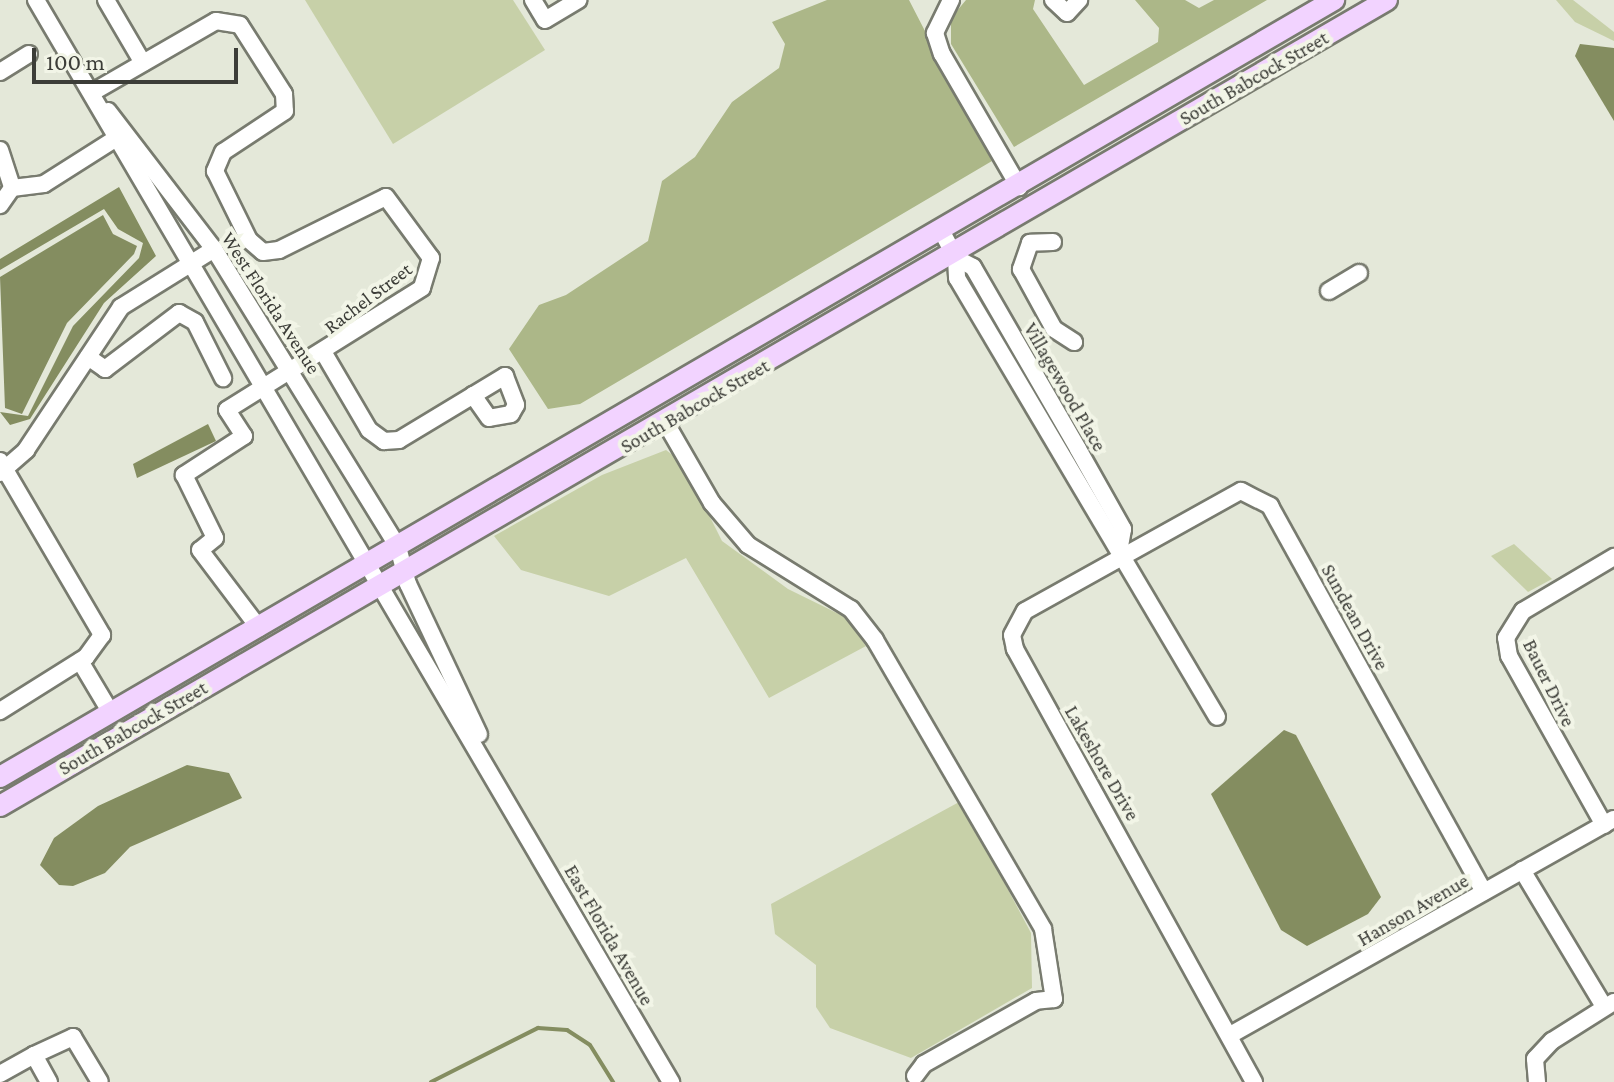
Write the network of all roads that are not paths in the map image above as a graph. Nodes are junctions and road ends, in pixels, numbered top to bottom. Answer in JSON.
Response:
{"nodes":[{"id":1,"x":36,"y":0,"type":"edge"},
{"id":2,"x":106,"y":0,"type":"edge"},
{"id":3,"x":533,"y":0,"type":"edge"},
{"id":4,"x":578,"y":0,"type":"edge"},
{"id":5,"x":951,"y":0,"type":"edge"},
{"id":6,"x":1053,"y":0,"type":"edge"},
{"id":7,"x":1079,"y":0,"type":"edge"},
{"id":8,"x":1334,"y":0,"type":"edge"},
{"id":9,"x":1387,"y":0,"type":"edge"},
{"id":10,"x":29,"y":54,"type":"dead end"},
{"id":11,"x":143,"y":63,"type":"junction"},
{"id":12,"x":0,"y":72,"type":"edge"},
{"id":13,"x":93,"y":92,"type":"junction"},
{"id":14,"x":115,"y":139,"type":"junction"},
{"id":15,"x":0,"y":150,"type":"edge"},
{"id":16,"x":1019,"y":187,"type":"junction"},
{"id":17,"x":12,"y":188,"type":"junction"},
{"id":18,"x":0,"y":205,"type":"edge"},
{"id":19,"x":942,"y":232,"type":"junction"},
{"id":20,"x":1053,"y":242,"type":"dead end"},
{"id":21,"x":214,"y":249,"type":"junction"},
{"id":22,"x":955,"y":256,"type":"junction"},
{"id":23,"x":191,"y":263,"type":"junction"},
{"id":24,"x":1359,"y":273,"type":"dead end"},
{"id":25,"x":1329,"y":291,"type":"dead end"},
{"id":26,"x":1074,"y":342,"type":"dead end"},
{"id":27,"x":325,"y":355,"type":"junction"},
{"id":28,"x":88,"y":357,"type":"junction"},
{"id":29,"x":293,"y":374,"type":"junction"},
{"id":30,"x":223,"y":378,"type":"dead end"},
{"id":31,"x":266,"y":389,"type":"junction"},
{"id":32,"x":473,"y":395,"type":"dead end"},
{"id":33,"x":667,"y":425,"type":"junction"},
{"id":34,"x":1078,"y":449,"type":"junction"},
{"id":35,"x":1060,"y":459,"type":"junction"},
{"id":36,"x":2,"y":468,"type":"edge"},
{"id":37,"x":398,"y":547,"type":"junction"},
{"id":38,"x":1123,"y":550,"type":"junction"},
{"id":39,"x":1614,"y":557,"type":"edge"},
{"id":40,"x":372,"y":563,"type":"junction"},
{"id":41,"x":403,"y":570,"type":"junction"},
{"id":42,"x":383,"y":582,"type":"junction"},
{"id":43,"x":259,"y":628,"type":"junction"},
{"id":44,"x":80,"y":661,"type":"junction"},
{"id":45,"x":0,"y":711,"type":"edge"},
{"id":46,"x":111,"y":713,"type":"junction"},
{"id":47,"x":1217,"y":717,"type":"dead end"},
{"id":48,"x":0,"y":777,"type":"edge"},
{"id":49,"x":0,"y":806,"type":"edge"},
{"id":50,"x":514,"y":808,"type":"junction"},
{"id":51,"x":1609,"y":822,"type":"edge"},
{"id":52,"x":1522,"y":870,"type":"junction"},
{"id":53,"x":1484,"y":892,"type":"junction"},
{"id":54,"x":1608,"y":1004,"type":"edge"},
{"id":55,"x":1232,"y":1034,"type":"junction"},
{"id":56,"x":34,"y":1055,"type":"junction"},
{"id":57,"x":0,"y":1074,"type":"edge"},
{"id":58,"x":915,"y":1076,"type":"dead end"},
{"id":59,"x":49,"y":1082,"type":"edge"},
{"id":60,"x":100,"y":1082,"type":"edge"},
{"id":61,"x":671,"y":1082,"type":"edge"},
{"id":62,"x":1254,"y":1082,"type":"edge"},
{"id":63,"x":1537,"y":1082,"type":"edge"}],
"edges":[{"from":1,"to":13,"type":"street","name":"West Florida Avenue"},
{"from":2,"to":11,"type":"street"},
{"from":3,"to":4,"type":"street"},
{"from":5,"to":16,"type":"street"},
{"from":6,"to":7,"type":"street"},
{"from":8,"to":16,"type":"main road","name":"South Babcock Street"},
{"from":9,"to":22,"type":"main road","name":"South Babcock Street"},
{"from":10,"to":12,"type":"street"},
{"from":11,"to":13,"type":"street","name":"Rachel Street"},
{"from":11,"to":27,"type":"street","name":"Rachel Street"},
{"from":13,"to":14,"type":"street","name":"West Florida Avenue"},
{"from":13,"to":21,"type":"street","name":"West Florida Avenue"},
{"from":14,"to":17,"type":"street"},
{"from":14,"to":23,"type":"street","name":"West Florida Avenue"},
{"from":15,"to":17,"type":"street"},
{"from":16,"to":19,"type":"main road","name":"South Babcock Street"},
{"from":17,"to":18,"type":"street"},
{"from":19,"to":22,"type":"street","name":"Villagewood Place"},
{"from":19,"to":37,"type":"main road","name":"South Babcock Street"},
{"from":20,"to":26,"type":"street"},
{"from":21,"to":23,"type":"street"},
{"from":21,"to":29,"type":"street","name":"West Florida Avenue"},
{"from":22,"to":33,"type":"main road","name":"South Babcock Street"},
{"from":22,"to":34,"type":"street","name":"Villagewood Place"},
{"from":22,"to":35,"type":"street","name":"Villagewood Place"},
{"from":23,"to":28,"type":"street"},
{"from":23,"to":31,"type":"street","name":"West Florida Avenue"},
{"from":24,"to":25,"type":"street"},
{"from":27,"to":29,"type":"street","name":"Rachel Street"},
{"from":27,"to":32,"type":"street","name":"Rachel Street"},
{"from":28,"to":30,"type":"street"},
{"from":28,"to":36,"type":"street"},
{"from":29,"to":31,"type":"street","name":"Rachel Street"},
{"from":29,"to":37,"type":"street","name":"West Florida Avenue"},
{"from":31,"to":40,"type":"street","name":"West Florida Avenue"},
{"from":31,"to":43,"type":"street","name":"Rachel Street"},
{"from":33,"to":41,"type":"main road","name":"South Babcock Street"},
{"from":33,"to":58,"type":"street"},
{"from":34,"to":35,"type":"street"},
{"from":34,"to":38,"type":"street","name":"Villagewood Place"},
{"from":35,"to":38,"type":"street","name":"Villagewood Place"},
{"from":36,"to":44,"type":"street"},
{"from":37,"to":40,"type":"main road","name":"South Babcock Street"},
{"from":37,"to":41,"type":"street","name":"East Florida Avenue"},
{"from":38,"to":47,"type":"street","name":"Villagewood Place"},
{"from":38,"to":53,"type":"street","name":"Sundean Drive"},
{"from":38,"to":55,"type":"street","name":"Lakeshore Drive"},
{"from":39,"to":51,"type":"street","name":"Bauer Drive"},
{"from":40,"to":42,"type":"street","name":"East Florida Avenue"},
{"from":40,"to":43,"type":"main road","name":"South Babcock Street"},
{"from":41,"to":42,"type":"main road","name":"South Babcock Street"},
{"from":41,"to":50,"type":"street","name":"East Florida Avenue"},
{"from":42,"to":49,"type":"main road","name":"South Babcock Street"},
{"from":42,"to":50,"type":"street","name":"East Florida Avenue"},
{"from":43,"to":46,"type":"main road","name":"South Babcock Street"},
{"from":44,"to":45,"type":"street"},
{"from":44,"to":46,"type":"street"},
{"from":46,"to":48,"type":"main road","name":"South Babcock Street"},
{"from":50,"to":61,"type":"street","name":"East Florida Avenue"},
{"from":51,"to":52,"type":"street","name":"Hanson Avenue"},
{"from":52,"to":53,"type":"street","name":"Hanson Avenue"},
{"from":52,"to":54,"type":"street"},
{"from":53,"to":55,"type":"street","name":"Hanson Avenue"},
{"from":54,"to":63,"type":"street"},
{"from":55,"to":62,"type":"street"},
{"from":56,"to":57,"type":"street"},
{"from":56,"to":59,"type":"street"},
{"from":56,"to":60,"type":"street"}]}
